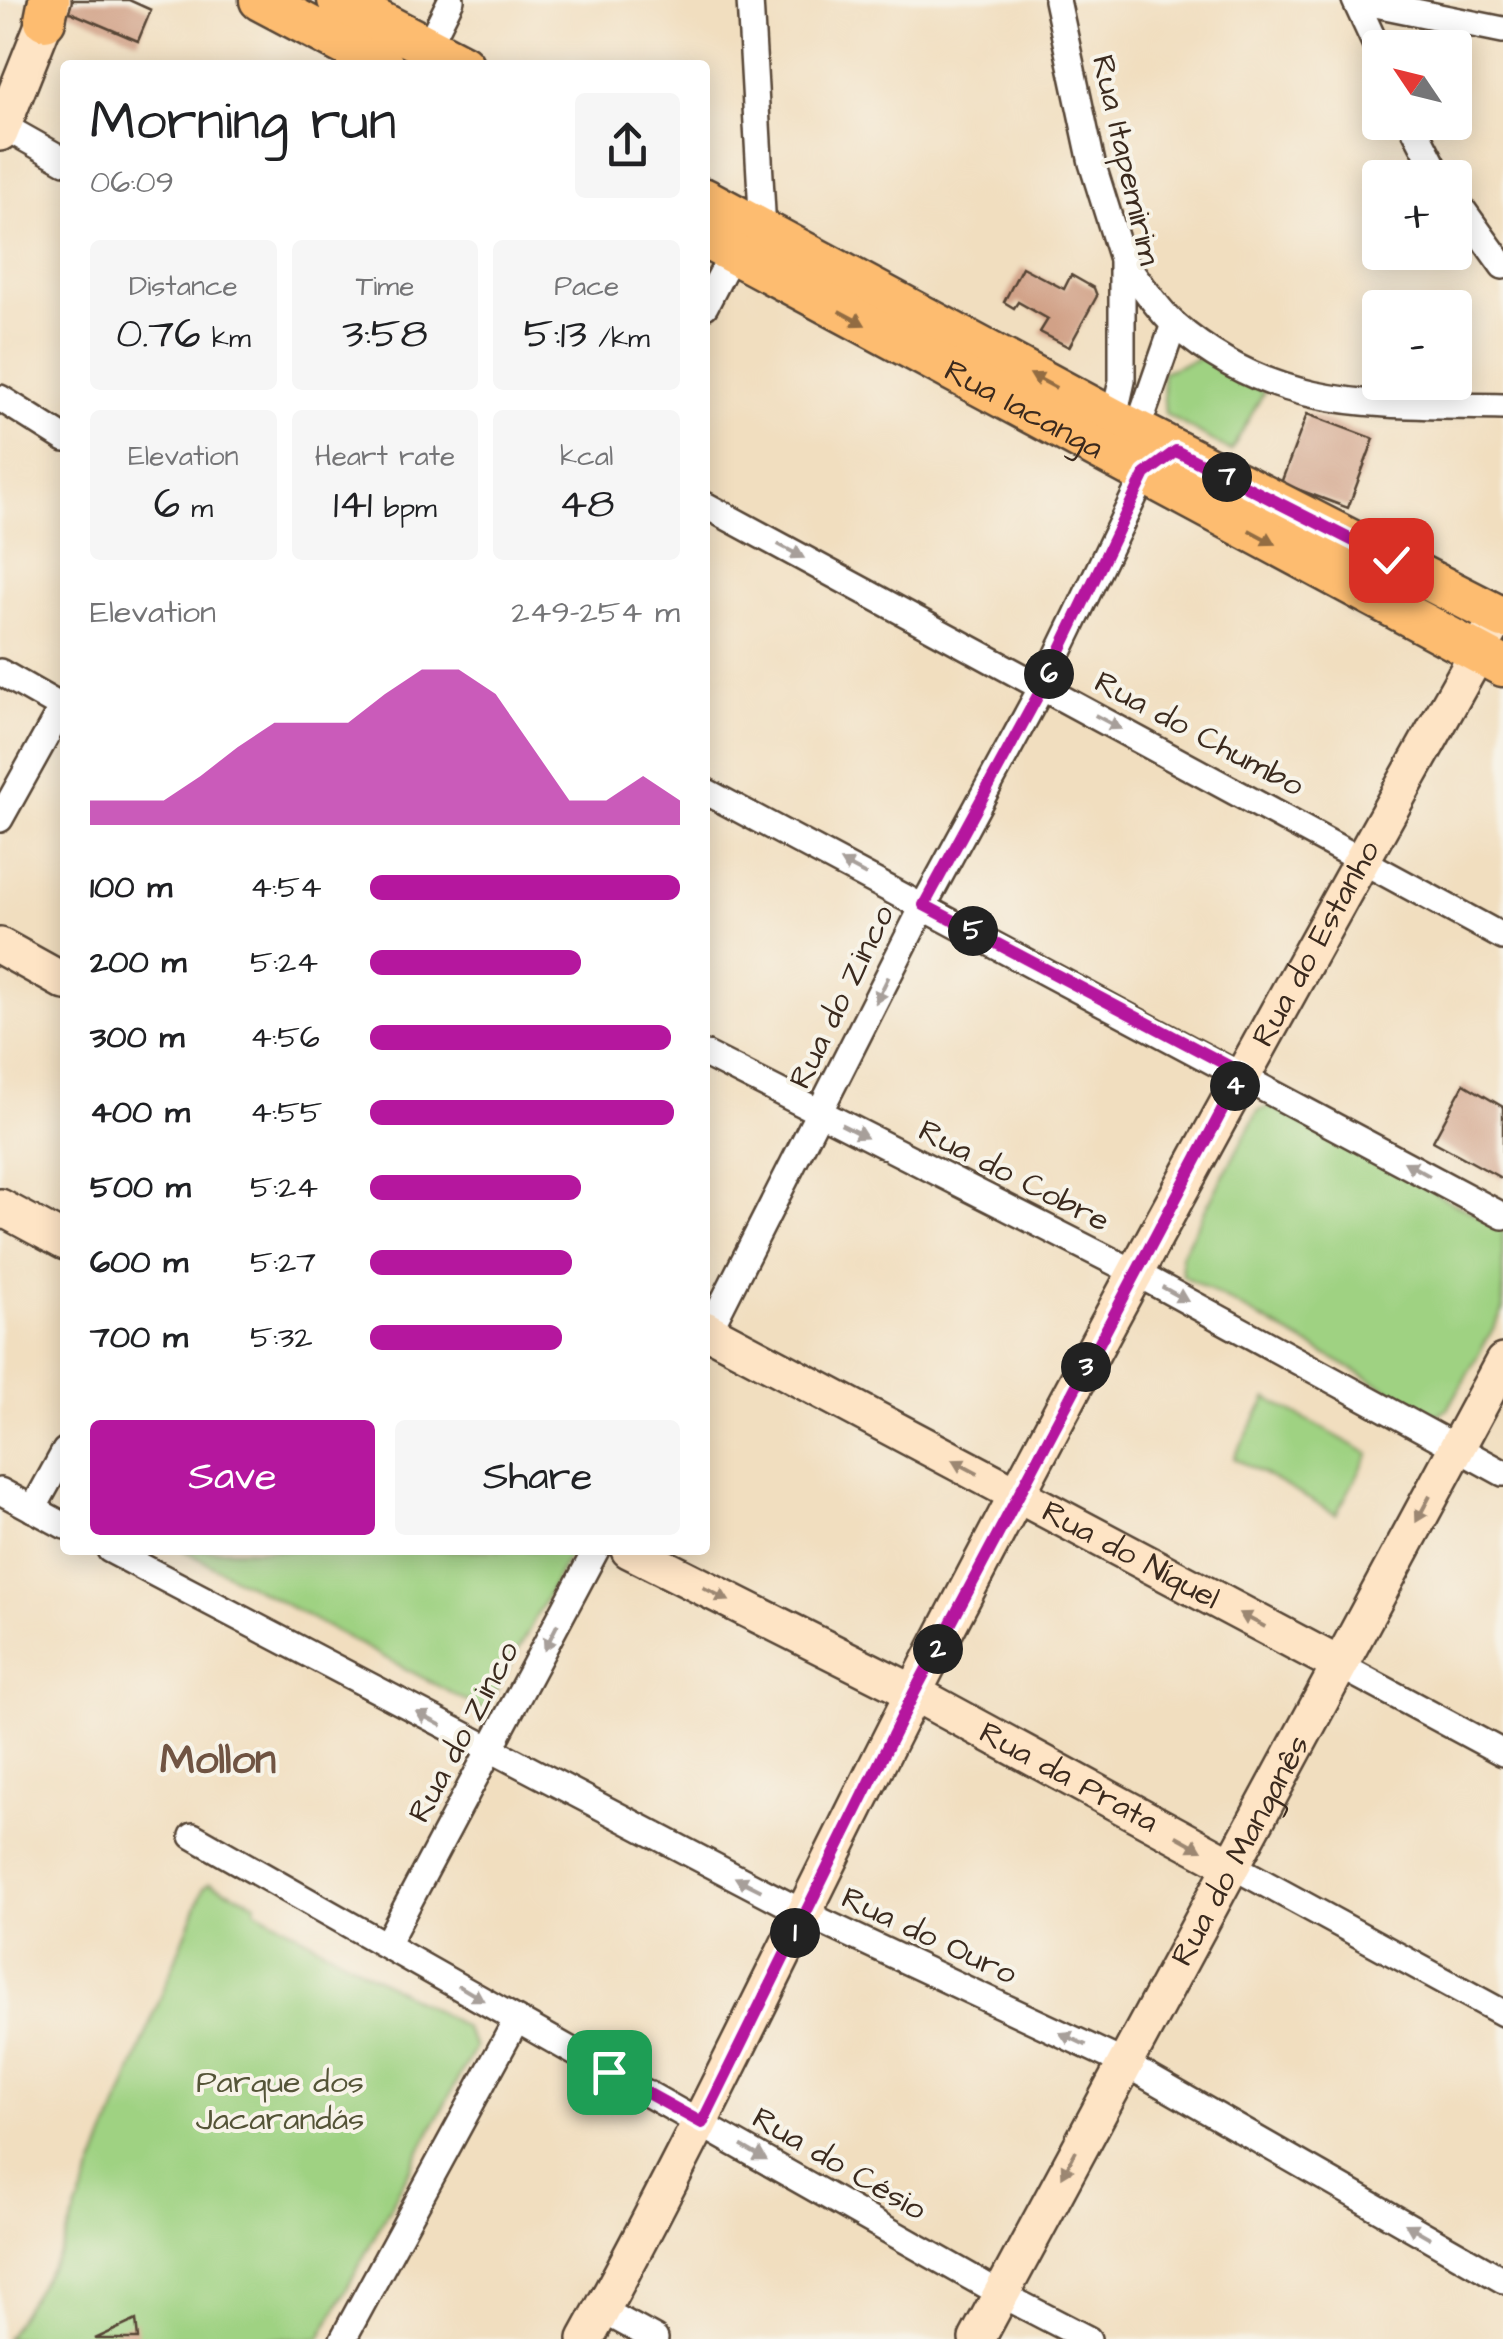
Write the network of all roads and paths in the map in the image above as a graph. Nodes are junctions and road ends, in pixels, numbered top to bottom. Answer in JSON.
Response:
{"nodes":[{"id":1,"x":260,"y":0,"type":"edge"},
{"id":2,"x":338,"y":0,"type":"edge"},
{"id":3,"x":451,"y":0,"type":"edge"},
{"id":4,"x":750,"y":0,"type":"edge"},
{"id":5,"x":1057,"y":0,"type":"edge"},
{"id":6,"x":1356,"y":0,"type":"edge"},
{"id":7,"x":49,"y":6,"type":"edge"},
{"id":8,"x":1502,"y":29,"type":"edge"},
{"id":9,"x":1369,"y":30,"type":"edge"},
{"id":10,"x":423,"y":55,"type":"edge"},
{"id":11,"x":374,"y":60,"type":"edge"},
{"id":12,"x":1,"y":130,"type":"edge"},
{"id":13,"x":60,"y":159,"type":"edge"},
{"id":14,"x":710,"y":205,"type":"edge"},
{"id":15,"x":1472,"y":223,"type":"edge"},
{"id":16,"x":737,"y":236,"type":"edge"},
{"id":17,"x":1122,"y":259,"type":"junction"},
{"id":18,"x":1503,"y":266,"type":"edge"},
{"id":19,"x":710,"y":295,"type":"edge"},
{"id":20,"x":1174,"y":324,"type":"junction"},
{"id":21,"x":0,"y":398,"type":"edge"},
{"id":22,"x":1503,"y":406,"type":"edge"},
{"id":23,"x":60,"y":436,"type":"edge"},
{"id":24,"x":1134,"y":449,"type":"junction"},
{"id":25,"x":710,"y":508,"type":"edge"},
{"id":26,"x":1501,"y":616,"type":"edge"},
{"id":27,"x":1490,"y":660,"type":"edge"},
{"id":28,"x":0,"y":672,"type":"edge"},
{"id":29,"x":1042,"y":688,"type":"junction"},
{"id":30,"x":60,"y":704,"type":"edge"},
{"id":31,"x":60,"y":713,"type":"edge"},
{"id":32,"x":710,"y":794,"type":"edge"},
{"id":33,"x":0,"y":819,"type":"edge"},
{"id":34,"x":1362,"y":858,"type":"junction"},
{"id":35,"x":924,"y":905,"type":"junction"},
{"id":36,"x":1503,"y":937,"type":"edge"},
{"id":37,"x":0,"y":946,"type":"edge"},
{"id":38,"x":60,"y":979,"type":"edge"},
{"id":39,"x":710,"y":1057,"type":"edge"},
{"id":40,"x":1242,"y":1073,"type":"junction"},
{"id":41,"x":820,"y":1114,"type":"junction"},
{"id":42,"x":0,"y":1206,"type":"edge"},
{"id":43,"x":1503,"y":1216,"type":"edge"},
{"id":44,"x":60,"y":1239,"type":"edge"},
{"id":45,"x":1136,"y":1273,"type":"junction"},
{"id":46,"x":710,"y":1325,"type":"edge"},
{"id":47,"x":710,"y":1335,"type":"edge"},
{"id":48,"x":1503,"y":1362,"type":"edge"},
{"id":49,"x":1456,"y":1448,"type":"junction"},
{"id":50,"x":60,"y":1461,"type":"edge"},
{"id":51,"x":1503,"y":1473,"type":"edge"},
{"id":52,"x":0,"y":1491,"type":"edge"},
{"id":53,"x":1018,"y":1496,"type":"junction"},
{"id":54,"x":33,"y":1509,"type":"junction"},
{"id":55,"x":60,"y":1523,"type":"edge"},
{"id":56,"x":119,"y":1555,"type":"edge"},
{"id":57,"x":593,"y":1555,"type":"edge"},
{"id":58,"x":639,"y":1555,"type":"edge"},
{"id":59,"x":1338,"y":1666,"type":"junction"},
{"id":60,"x":914,"y":1693,"type":"junction"},
{"id":61,"x":492,"y":1752,"type":"junction"},
{"id":62,"x":1503,"y":1753,"type":"edge"},
{"id":63,"x":193,"y":1836,"type":"dead end"},
{"id":64,"x":1230,"y":1865,"type":"junction"},
{"id":65,"x":804,"y":1913,"type":"junction"},
{"id":66,"x":388,"y":1943,"type":"junction"},
{"id":67,"x":1503,"y":2014,"type":"edge"},
{"id":68,"x":516,"y":2020,"type":"junction"},
{"id":69,"x":1124,"y":2062,"type":"junction"},
{"id":70,"x":702,"y":2123,"type":"junction"},
{"id":71,"x":1503,"y":2280,"type":"edge"},
{"id":72,"x":999,"y":2293,"type":"junction"},
{"id":73,"x":594,"y":2324,"type":"edge"},
{"id":74,"x":343,"y":2339,"type":"edge"},
{"id":75,"x":655,"y":2339,"type":"edge"},
{"id":76,"x":976,"y":2339,"type":"edge"},
{"id":77,"x":1088,"y":2339,"type":"edge"}],
"edges":[{"from":1,"to":11,"type":"main road"},
{"from":2,"to":10,"type":"main road"},
{"from":3,"to":10,"type":"street"},
{"from":4,"to":16,"type":"street"},
{"from":5,"to":17,"type":"street","name":"Rua Itapemirim"},
{"from":6,"to":8,"type":"street"},
{"from":6,"to":9,"type":"street"},
{"from":7,"to":12,"type":"street"},
{"from":12,"to":13,"type":"street"},
{"from":14,"to":16,"type":"main road","name":"Rua Iacanga"},
{"from":15,"to":18,"type":"street"},
{"from":16,"to":19,"type":"street"},
{"from":16,"to":24,"type":"main road","name":"Rua Iacanga"},
{"from":17,"to":20,"type":"street"},
{"from":17,"to":24,"type":"street","name":"Rua Itapemirim"},
{"from":20,"to":22,"type":"street"},
{"from":20,"to":24,"type":"street","name":"Rua Itapemirim"},
{"from":21,"to":23,"type":"street"},
{"from":24,"to":26,"type":"main road","name":"Rua Iacanga"},
{"from":24,"to":27,"type":"main road","name":"Rua Iacanga","one_way":true},
{"from":24,"to":29,"type":"street","name":"Rua Itapemirim"},
{"from":25,"to":29,"type":"street","name":"Rua do Chumbo","one_way":true},
{"from":26,"to":27,"type":"street","name":"Rua do Estanho"},
{"from":27,"to":34,"type":"street","name":"Rua do Estanho"},
{"from":28,"to":30,"type":"street"},
{"from":29,"to":34,"type":"street","name":"Rua do Chumbo","one_way":true},
{"from":29,"to":35,"type":"street","name":"Rua do Zinco"},
{"from":31,"to":33,"type":"street"},
{"from":35,"to":32,"type":"street","one_way":true},
{"from":34,"to":36,"type":"street","name":"Rua do Chumbo"},
{"from":34,"to":40,"type":"street","name":"Rua do Estanho"},
{"from":35,"to":40,"type":"street"},
{"from":35,"to":41,"type":"street","name":"Rua do Zinco","one_way":true},
{"from":37,"to":38,"type":"street"},
{"from":39,"to":41,"type":"street","name":"Rua do Cobre"},
{"from":43,"to":40,"type":"street","one_way":true},
{"from":40,"to":45,"type":"street","name":"Rua do Estanho"},
{"from":41,"to":45,"type":"street","name":"Rua do Cobre","one_way":true},
{"from":41,"to":46,"type":"street","name":"Rua do Zinco"},
{"from":42,"to":44,"type":"street"},
{"from":45,"to":49,"type":"street","name":"Rua do Cobre","one_way":true},
{"from":45,"to":53,"type":"street","name":"Rua do Estanho"},
{"from":53,"to":47,"type":"street","name":"Rua do Níquel","one_way":true},
{"from":48,"to":49,"type":"street","name":"Rua do Manganês"},
{"from":49,"to":51,"type":"street","name":"Rua do Cobre"},
{"from":49,"to":59,"type":"street","name":"Rua do Manganês","one_way":true},
{"from":50,"to":54,"type":"street"},
{"from":52,"to":54,"type":"street"},
{"from":59,"to":53,"type":"street","name":"Rua do Níquel","one_way":true},
{"from":53,"to":60,"type":"street","name":"Rua do Estanho"},
{"from":54,"to":55,"type":"street"},
{"from":61,"to":56,"type":"street","name":"Rua do Ouro","one_way":true},
{"from":57,"to":61,"type":"street","name":"Rua do Zinco","one_way":true},
{"from":58,"to":60,"type":"street","name":"Rua da Prata","one_way":true},
{"from":59,"to":62,"type":"street","name":"Rua do Níquel"},
{"from":59,"to":64,"type":"street","name":"Rua do Manganês"},
{"from":60,"to":64,"type":"street","name":"Rua da Prata","one_way":true},
{"from":60,"to":65,"type":"street","name":"Rua do Estanho"},
{"from":65,"to":61,"type":"street","name":"Rua do Ouro","one_way":true},
{"from":61,"to":66,"type":"street","name":"Rua do Zinco"},
{"from":63,"to":66,"type":"street","name":"Rua do Césio"},
{"from":64,"to":67,"type":"street","name":"Rua da Prata"},
{"from":64,"to":69,"type":"street","name":"Rua do Manganês"},
{"from":69,"to":65,"type":"street","name":"Rua do Ouro","one_way":true},
{"from":65,"to":70,"type":"street","name":"Rua do Estanho"},
{"from":66,"to":68,"type":"street","name":"Rua do Césio","one_way":true},
{"from":68,"to":70,"type":"street","name":"Rua do Césio"},
{"from":68,"to":74,"type":"street"},
{"from":71,"to":69,"type":"street","name":"Rua do Ouro","one_way":true},
{"from":69,"to":72,"type":"street","name":"Rua do Manganês","one_way":true},
{"from":70,"to":72,"type":"street","name":"Rua do Césio","one_way":true},
{"from":70,"to":73,"type":"street","name":"Rua do Estanho"},
{"from":72,"to":76,"type":"street","name":"Rua do Manganês"},
{"from":72,"to":77,"type":"street","name":"Rua do Césio"},
{"from":73,"to":75,"type":"street"}]}
